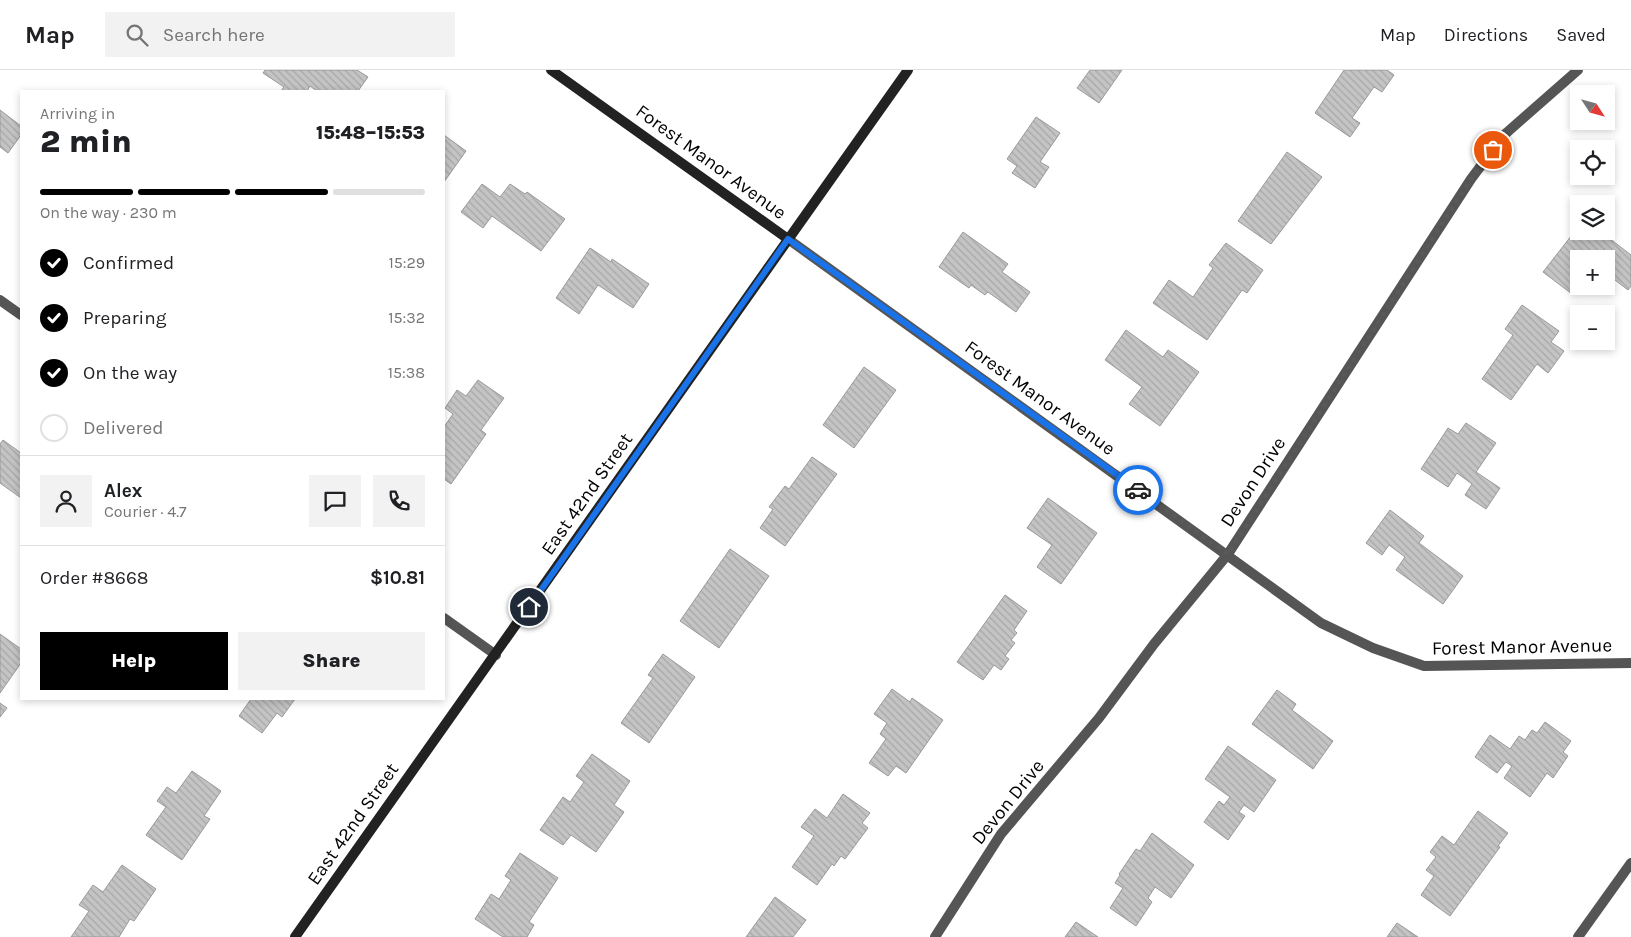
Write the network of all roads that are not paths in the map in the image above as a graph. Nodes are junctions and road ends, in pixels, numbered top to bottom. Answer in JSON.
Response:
{"nodes":[{"id":1,"x":551,"y":70,"type":"edge"},
{"id":2,"x":908,"y":70,"type":"edge"},
{"id":3,"x":1578,"y":70,"type":"edge"},
{"id":4,"x":788,"y":239,"type":"junction"},
{"id":5,"x":0,"y":300,"type":"edge"},
{"id":6,"x":20,"y":314,"type":"edge"},
{"id":7,"x":1228,"y":554,"type":"junction"},
{"id":8,"x":445,"y":619,"type":"edge"},
{"id":9,"x":496,"y":655,"type":"junction"},
{"id":10,"x":1631,"y":663,"type":"edge"},
{"id":11,"x":1631,"y":862,"type":"edge"},
{"id":12,"x":295,"y":937,"type":"edge"},
{"id":13,"x":935,"y":937,"type":"edge"},
{"id":14,"x":1578,"y":937,"type":"edge"}],
"edges":[{"from":1,"to":4,"type":"street","name":"Forest Manor Avenue"},
{"from":2,"to":4,"type":"street","name":"East 42nd Street"},
{"from":3,"to":7,"type":"street","name":"Devon Drive"},
{"from":4,"to":7,"type":"street","name":"Forest Manor Avenue"},
{"from":4,"to":9,"type":"street","name":"East 42nd Street"},
{"from":5,"to":6,"type":"street"},
{"from":7,"to":10,"type":"street","name":"Forest Manor Avenue"},
{"from":7,"to":13,"type":"street","name":"Devon Drive"},
{"from":8,"to":9,"type":"street"},
{"from":9,"to":12,"type":"street","name":"East 42nd Street"},
{"from":11,"to":14,"type":"street"}]}
